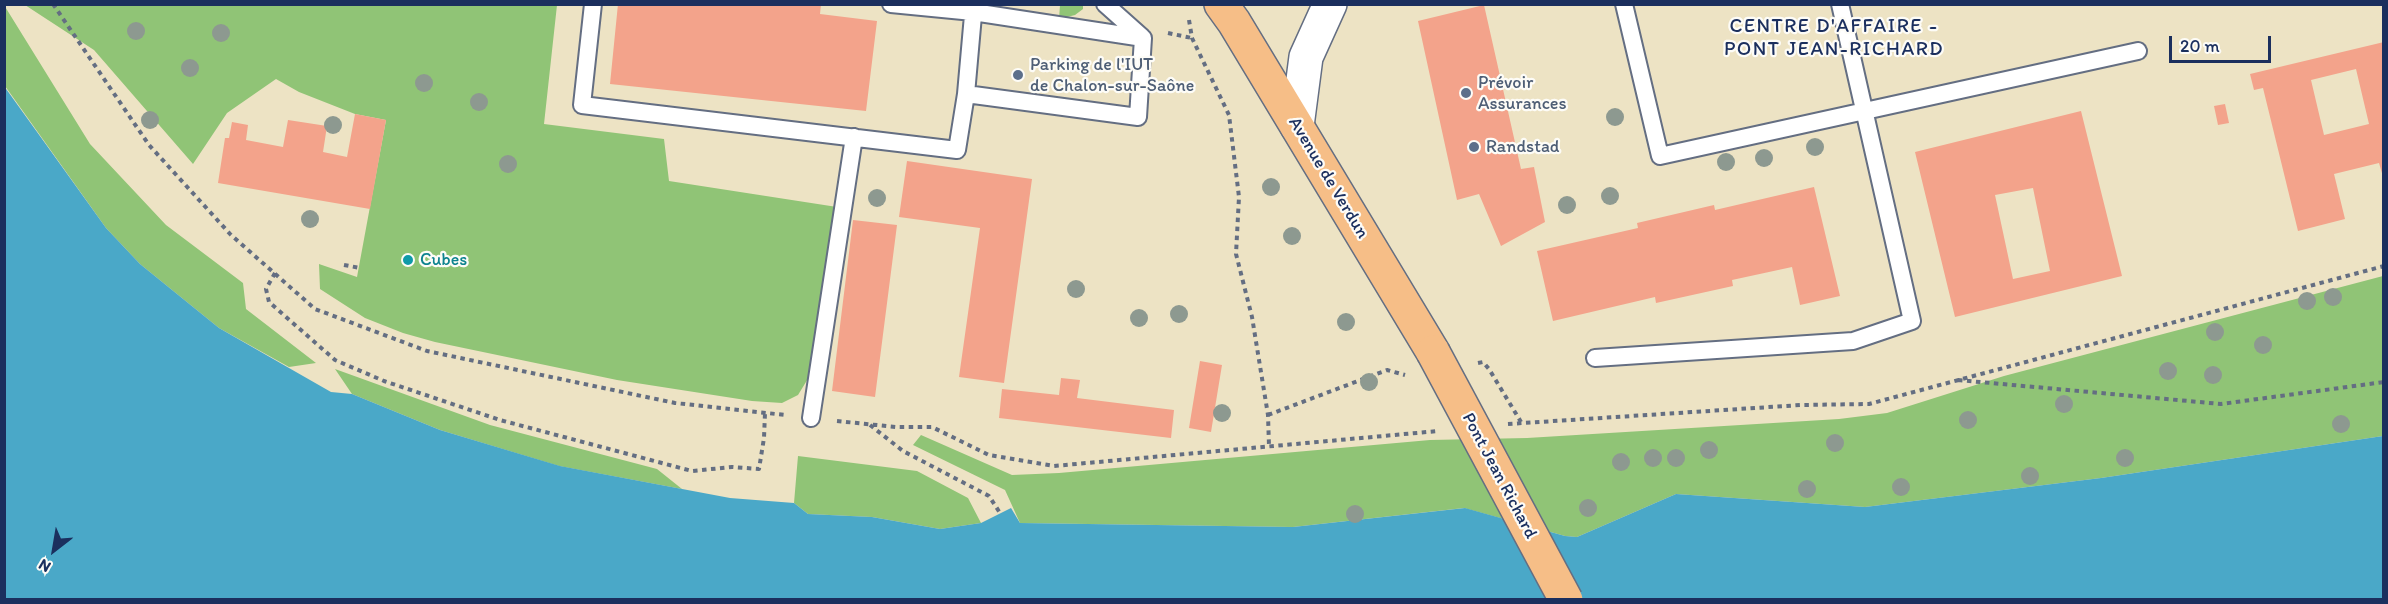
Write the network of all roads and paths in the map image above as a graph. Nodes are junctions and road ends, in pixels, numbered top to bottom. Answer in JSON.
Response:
{"nodes":[{"id":1,"x":53,"y":4,"type":"edge"},
{"id":2,"x":593,"y":4,"type":"edge"},
{"id":3,"x":891,"y":4,"type":"edge"},
{"id":4,"x":1105,"y":4,"type":"edge"},
{"id":5,"x":1221,"y":4,"type":"edge"},
{"id":6,"x":1329,"y":4,"type":"edge"},
{"id":7,"x":1624,"y":4,"type":"edge"},
{"id":8,"x":1840,"y":4,"type":"edge"},
{"id":9,"x":973,"y":8,"type":"edge"},
{"id":10,"x":1188,"y":16,"type":"dead end"},
{"id":11,"x":1143,"y":38,"type":"junction"},
{"id":12,"x":2138,"y":51,"type":"dead end"},
{"id":13,"x":966,"y":94,"type":"junction"},
{"id":14,"x":1864,"y":111,"type":"junction"},
{"id":15,"x":1296,"y":126,"type":"junction"},
{"id":16,"x":854,"y":137,"type":"junction"},
{"id":17,"x":344,"y":265,"type":"dead end"},
{"id":18,"x":2384,"y":266,"type":"edge"},
{"id":19,"x":360,"y":268,"type":"dead end"},
{"id":20,"x":275,"y":273,"type":"junction"},
{"id":21,"x":1433,"y":352,"type":"joint"},
{"id":22,"x":1594,"y":358,"type":"dead end"},
{"id":23,"x":1489,"y":369,"type":"dead end"},
{"id":24,"x":1407,"y":376,"type":"dead end"},
{"id":25,"x":1955,"y":380,"type":"junction"},
{"id":26,"x":2384,"y":382,"type":"edge"},
{"id":27,"x":765,"y":413,"type":"junction"},
{"id":28,"x":1268,"y":415,"type":"junction"},
{"id":29,"x":811,"y":418,"type":"junction"},
{"id":30,"x":1536,"y":421,"type":"dead end"},
{"id":31,"x":1522,"y":423,"type":"dead end"},
{"id":32,"x":869,"y":424,"type":"junction"},
{"id":33,"x":1416,"y":433,"type":"dead end"},
{"id":34,"x":1269,"y":446,"type":"junction"},
{"id":35,"x":1000,"y":513,"type":"dead end"},
{"id":36,"x":1566,"y":600,"type":"edge"}],
"edges":[{"from":1,"to":20,"type":"path"},
{"from":2,"to":16,"type":"lane"},
{"from":3,"to":9,"type":"lane"},
{"from":4,"to":11,"type":"lane"},
{"from":5,"to":15,"type":"main road","name":"Avenue de Verdun"},
{"from":6,"to":15,"type":"street"},
{"from":7,"to":14,"type":"lane"},
{"from":8,"to":14,"type":"lane"},
{"from":9,"to":11,"type":"lane"},
{"from":9,"to":13,"type":"lane"},
{"from":10,"to":28,"type":"path"},
{"from":11,"to":13,"type":"lane"},
{"from":12,"to":14,"type":"lane"},
{"from":13,"to":16,"type":"lane"},
{"from":14,"to":22,"type":"lane"},
{"from":15,"to":21,"type":"main road","name":"Avenue de Verdun"},
{"from":16,"to":29,"type":"lane"},
{"from":17,"to":19,"type":"path"},
{"from":18,"to":25,"type":"path"},
{"from":20,"to":27,"type":"path"},
{"from":20,"to":27,"type":"path"},
{"from":21,"to":36,"type":"main road","name":"Pont Jean Richard","bridge":true},
{"from":23,"to":31,"type":"path"},
{"from":24,"to":28,"type":"path"},
{"from":25,"to":26,"type":"path"},
{"from":25,"to":30,"type":"path"},
{"from":27,"to":29,"type":"path"},
{"from":28,"to":34,"type":"path"},
{"from":29,"to":32,"type":"path"},
{"from":32,"to":34,"type":"path"},
{"from":32,"to":35,"type":"path"},
{"from":33,"to":34,"type":"path"}]}
